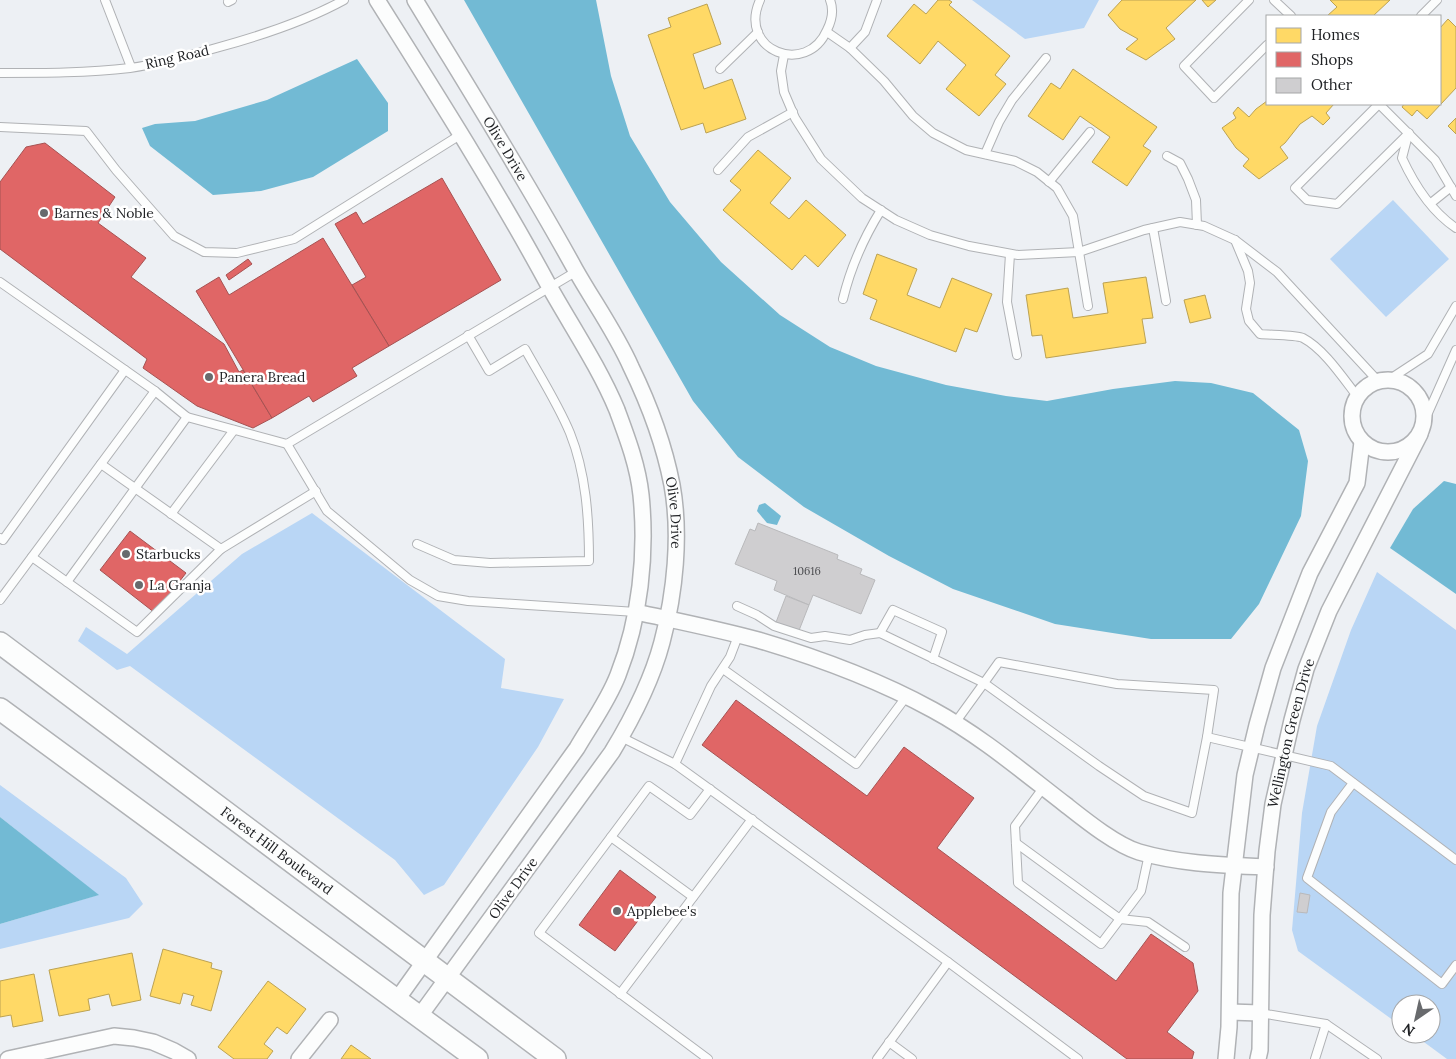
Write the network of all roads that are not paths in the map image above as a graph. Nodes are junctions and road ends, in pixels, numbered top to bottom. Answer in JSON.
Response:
{"nodes":[{"id":1,"x":105,"y":0,"type":"edge"},
{"id":2,"x":344,"y":0,"type":"edge"},
{"id":3,"x":377,"y":0,"type":"edge"},
{"id":4,"x":415,"y":0,"type":"edge"},
{"id":5,"x":760,"y":0,"type":"edge"},
{"id":6,"x":830,"y":0,"type":"edge"},
{"id":7,"x":877,"y":0,"type":"edge"},
{"id":8,"x":1249,"y":0,"type":"edge"},
{"id":9,"x":1274,"y":0,"type":"edge"},
{"id":10,"x":1437,"y":0,"type":"edge"},
{"id":11,"x":1290,"y":15,"type":"edge"},
{"id":12,"x":1422,"y":15,"type":"edge"},
{"id":13,"x":758,"y":32,"type":"junction"},
{"id":14,"x":827,"y":32,"type":"junction"},
{"id":15,"x":1266,"y":46,"type":"edge"},
{"id":16,"x":850,"y":48,"type":"junction"},
{"id":17,"x":784,"y":55,"type":"junction"},
{"id":18,"x":1046,"y":58,"type":"dead end"},
{"id":19,"x":131,"y":67,"type":"junction"},
{"id":20,"x":720,"y":69,"type":"dead end"},
{"id":21,"x":0,"y":72,"type":"edge"},
{"id":22,"x":1378,"y":105,"type":"edge"},
{"id":23,"x":1380,"y":105,"type":"edge"},
{"id":24,"x":793,"y":112,"type":"junction"},
{"id":25,"x":0,"y":127,"type":"edge"},
{"id":26,"x":1090,"y":132,"type":"dead end"},
{"id":27,"x":1409,"y":133,"type":"junction"},
{"id":28,"x":460,"y":135,"type":"junction"},
{"id":29,"x":985,"y":154,"type":"junction"},
{"id":30,"x":1167,"y":156,"type":"dead end"},
{"id":31,"x":718,"y":170,"type":"dead end"},
{"id":32,"x":1049,"y":182,"type":"junction"},
{"id":33,"x":1451,"y":187,"type":"junction"},
{"id":34,"x":1456,"y":196,"type":"edge"},
{"id":35,"x":1430,"y":203,"type":"junction"},
{"id":36,"x":881,"y":210,"type":"junction"},
{"id":37,"x":1197,"y":225,"type":"junction"},
{"id":38,"x":1153,"y":228,"type":"junction"},
{"id":39,"x":1456,"y":228,"type":"edge"},
{"id":40,"x":1235,"y":240,"type":"junction"},
{"id":41,"x":1079,"y":252,"type":"junction"},
{"id":42,"x":1010,"y":254,"type":"junction"},
{"id":43,"x":577,"y":272,"type":"junction"},
{"id":44,"x":0,"y":282,"type":"edge"},
{"id":45,"x":550,"y":286,"type":"junction"},
{"id":46,"x":843,"y":299,"type":"dead end"},
{"id":47,"x":1166,"y":302,"type":"dead end"},
{"id":48,"x":1088,"y":306,"type":"dead end"},
{"id":49,"x":1456,"y":306,"type":"edge"},
{"id":50,"x":468,"y":335,"type":"junction"},
{"id":51,"x":1456,"y":350,"type":"edge"},
{"id":52,"x":1017,"y":355,"type":"dead end"},
{"id":53,"x":125,"y":370,"type":"junction"},
{"id":54,"x":1384,"y":380,"type":"junction"},
{"id":55,"x":155,"y":391,"type":"junction"},
{"id":56,"x":1357,"y":396,"type":"junction"},
{"id":57,"x":187,"y":417,"type":"junction"},
{"id":58,"x":1422,"y":428,"type":"junction"},
{"id":59,"x":234,"y":430,"type":"junction"},
{"id":60,"x":1362,"y":442,"type":"junction"},
{"id":61,"x":287,"y":444,"type":"junction"},
{"id":62,"x":101,"y":464,"type":"junction"},
{"id":63,"x":135,"y":488,"type":"junction"},
{"id":64,"x":316,"y":491,"type":"junction"},
{"id":65,"x":171,"y":514,"type":"junction"},
{"id":66,"x":0,"y":538,"type":"edge"},
{"id":67,"x":417,"y":544,"type":"dead end"},
{"id":68,"x":221,"y":550,"type":"junction"},
{"id":69,"x":32,"y":557,"type":"junction"},
{"id":70,"x":67,"y":582,"type":"junction"},
{"id":71,"x":0,"y":600,"type":"edge"},
{"id":72,"x":737,"y":606,"type":"dead end"},
{"id":73,"x":636,"y":612,"type":"junction"},
{"id":74,"x":667,"y":619,"type":"junction"},
{"id":75,"x":880,"y":633,"type":"junction"},
{"id":76,"x":738,"y":636,"type":"junction"},
{"id":77,"x":0,"y":643,"type":"edge"},
{"id":78,"x":933,"y":658,"type":"junction"},
{"id":79,"x":723,"y":669,"type":"junction"},
{"id":80,"x":984,"y":683,"type":"junction"},
{"id":81,"x":906,"y":697,"type":"junction"},
{"id":82,"x":0,"y":709,"type":"edge"},
{"id":83,"x":955,"y":723,"type":"junction"},
{"id":84,"x":621,"y":737,"type":"junction"},
{"id":85,"x":1207,"y":737,"type":"junction"},
{"id":86,"x":1252,"y":748,"type":"junction"},
{"id":87,"x":1284,"y":755,"type":"junction"},
{"id":88,"x":675,"y":764,"type":"junction"},
{"id":89,"x":1353,"y":783,"type":"junction"},
{"id":90,"x":1043,"y":788,"type":"junction"},
{"id":91,"x":710,"y":789,"type":"junction"},
{"id":92,"x":752,"y":819,"type":"junction"},
{"id":93,"x":611,"y":837,"type":"junction"},
{"id":94,"x":1016,"y":843,"type":"junction"},
{"id":95,"x":1149,"y":854,"type":"junction"},
{"id":96,"x":1456,"y":860,"type":"edge"},
{"id":97,"x":1234,"y":866,"type":"junction"},
{"id":98,"x":1266,"y":867,"type":"junction"},
{"id":99,"x":693,"y":897,"type":"junction"},
{"id":100,"x":1120,"y":919,"type":"junction"},
{"id":101,"x":1185,"y":946,"type":"dead end"},
{"id":102,"x":425,"y":962,"type":"junction"},
{"id":103,"x":948,"y":962,"type":"junction"},
{"id":104,"x":1456,"y":965,"type":"edge"},
{"id":105,"x":447,"y":979,"type":"junction"},
{"id":106,"x":620,"y":994,"type":"junction"},
{"id":107,"x":396,"y":1001,"type":"junction"},
{"id":108,"x":1230,"y":1012,"type":"junction"},
{"id":109,"x":1260,"y":1013,"type":"junction"},
{"id":110,"x":419,"y":1017,"type":"junction"},
{"id":111,"x":330,"y":1020,"type":"dead end"},
{"id":112,"x":1326,"y":1024,"type":"junction"},
{"id":113,"x":889,"y":1042,"type":"junction"},
{"id":114,"x":8,"y":1059,"type":"edge"},
{"id":115,"x":188,"y":1059,"type":"edge"},
{"id":116,"x":299,"y":1059,"type":"edge"},
{"id":117,"x":476,"y":1059,"type":"edge"},
{"id":118,"x":555,"y":1059,"type":"edge"},
{"id":119,"x":708,"y":1059,"type":"edge"},
{"id":120,"x":876,"y":1059,"type":"edge"},
{"id":121,"x":912,"y":1059,"type":"edge"},
{"id":122,"x":1078,"y":1059,"type":"edge"},
{"id":123,"x":1226,"y":1059,"type":"edge"},
{"id":124,"x":1258,"y":1059,"type":"edge"},
{"id":125,"x":1315,"y":1059,"type":"edge"},
{"id":126,"x":1377,"y":1059,"type":"edge"}],
"edges":[{"from":1,"to":19,"type":"lane"},
{"from":2,"to":19,"type":"lane","name":"Ring Road"},
{"from":3,"to":28,"type":"street","name":"Olive Drive"},
{"from":4,"to":43,"type":"street","name":"Olive Drive"},
{"from":5,"to":13,"type":"lane"},
{"from":6,"to":14,"type":"lane"},
{"from":7,"to":16,"type":"lane"},
{"from":8,"to":15,"type":"lane"},
{"from":9,"to":11,"type":"lane"},
{"from":10,"to":12,"type":"lane"},
{"from":13,"to":17,"type":"lane"},
{"from":13,"to":20,"type":"lane"},
{"from":14,"to":16,"type":"lane"},
{"from":14,"to":17,"type":"lane"},
{"from":16,"to":29,"type":"lane"},
{"from":17,"to":24,"type":"lane"},
{"from":18,"to":29,"type":"lane"},
{"from":19,"to":21,"type":"lane","name":"Ring Road"},
{"from":22,"to":27,"type":"lane"},
{"from":23,"to":27,"type":"lane"},
{"from":24,"to":31,"type":"lane"},
{"from":24,"to":36,"type":"lane"},
{"from":25,"to":28,"type":"lane"},
{"from":26,"to":32,"type":"lane"},
{"from":27,"to":33,"type":"lane"},
{"from":27,"to":35,"type":"lane"},
{"from":28,"to":45,"type":"street","name":"Olive Drive"},
{"from":29,"to":32,"type":"lane"},
{"from":30,"to":37,"type":"lane"},
{"from":32,"to":41,"type":"lane"},
{"from":33,"to":34,"type":"lane"},
{"from":33,"to":35,"type":"lane"},
{"from":35,"to":39,"type":"lane"},
{"from":36,"to":42,"type":"lane"},
{"from":36,"to":46,"type":"lane"},
{"from":37,"to":38,"type":"lane"},
{"from":37,"to":40,"type":"lane"},
{"from":38,"to":41,"type":"lane"},
{"from":38,"to":47,"type":"lane"},
{"from":40,"to":54,"type":"lane"},
{"from":40,"to":56,"type":"lane"},
{"from":41,"to":42,"type":"lane"},
{"from":41,"to":48,"type":"lane"},
{"from":42,"to":52,"type":"lane"},
{"from":43,"to":45,"type":"lane"},
{"from":43,"to":74,"type":"street","name":"Olive Drive"},
{"from":44,"to":53,"type":"lane"},
{"from":45,"to":50,"type":"lane"},
{"from":45,"to":73,"type":"street","name":"Olive Drive"},
{"from":49,"to":54,"type":"lane"},
{"from":50,"to":61,"type":"lane"},
{"from":50,"to":67,"type":"lane"},
{"from":51,"to":58,"type":"lane","name":"Wellington Green Drive"},
{"from":53,"to":55,"type":"lane"},
{"from":53,"to":66,"type":"lane"},
{"from":54,"to":56,"type":"street"},
{"from":54,"to":58,"type":"street"},
{"from":55,"to":57,"type":"lane"},
{"from":55,"to":62,"type":"lane"},
{"from":56,"to":60,"type":"street"},
{"from":57,"to":59,"type":"lane"},
{"from":57,"to":63,"type":"lane"},
{"from":58,"to":60,"type":"street"},
{"from":58,"to":87,"type":"street","name":"Wellington Green Drive"},
{"from":59,"to":61,"type":"lane"},
{"from":59,"to":65,"type":"lane"},
{"from":60,"to":86,"type":"street"},
{"from":61,"to":64,"type":"lane"},
{"from":62,"to":63,"type":"lane"},
{"from":62,"to":69,"type":"lane"},
{"from":63,"to":65,"type":"lane"},
{"from":63,"to":70,"type":"lane"},
{"from":64,"to":68,"type":"lane"},
{"from":64,"to":73,"type":"lane"},
{"from":65,"to":68,"type":"lane"},
{"from":68,"to":70,"type":"lane"},
{"from":69,"to":70,"type":"lane"},
{"from":69,"to":71,"type":"lane"},
{"from":72,"to":75,"type":"lane"},
{"from":73,"to":74,"type":"street"},
{"from":73,"to":102,"type":"street","name":"Olive Drive"},
{"from":74,"to":76,"type":"street"},
{"from":74,"to":84,"type":"street","name":"Olive Drive"},
{"from":75,"to":78,"type":"lane"},
{"from":75,"to":78,"type":"lane"},
{"from":76,"to":79,"type":"lane"},
{"from":76,"to":81,"type":"street"},
{"from":77,"to":102,"type":"main road","name":"Forest Hill Boulevard"},
{"from":78,"to":80,"type":"lane"},
{"from":79,"to":81,"type":"lane"},
{"from":79,"to":88,"type":"lane"},
{"from":80,"to":83,"type":"lane"},
{"from":80,"to":85,"type":"lane"},
{"from":80,"to":85,"type":"lane"},
{"from":81,"to":83,"type":"street"},
{"from":82,"to":107,"type":"main road"},
{"from":83,"to":90,"type":"street"},
{"from":84,"to":88,"type":"lane"},
{"from":84,"to":105,"type":"street","name":"Olive Drive"},
{"from":85,"to":86,"type":"lane"},
{"from":86,"to":87,"type":"lane"},
{"from":86,"to":97,"type":"street"},
{"from":87,"to":89,"type":"lane"},
{"from":87,"to":98,"type":"street","name":"Wellington Green Drive"},
{"from":88,"to":91,"type":"lane"},
{"from":89,"to":96,"type":"lane"},
{"from":89,"to":104,"type":"lane"},
{"from":90,"to":94,"type":"lane"},
{"from":90,"to":95,"type":"street"},
{"from":91,"to":92,"type":"lane"},
{"from":91,"to":93,"type":"lane"},
{"from":92,"to":99,"type":"lane"},
{"from":92,"to":103,"type":"lane"},
{"from":93,"to":99,"type":"lane"},
{"from":93,"to":106,"type":"lane"},
{"from":94,"to":100,"type":"lane"},
{"from":94,"to":100,"type":"lane"},
{"from":95,"to":97,"type":"street"},
{"from":95,"to":100,"type":"lane"},
{"from":97,"to":98,"type":"street"},
{"from":97,"to":108,"type":"street"},
{"from":98,"to":109,"type":"street","name":"Wellington Green Drive"},
{"from":99,"to":106,"type":"lane"},
{"from":100,"to":101,"type":"lane"},
{"from":102,"to":105,"type":"main road","name":"Forest Hill Boulevard"},
{"from":102,"to":107,"type":"street","name":"Olive Drive"},
{"from":103,"to":113,"type":"lane"},
{"from":103,"to":122,"type":"lane"},
{"from":105,"to":110,"type":"street","name":"Olive Drive"},
{"from":105,"to":118,"type":"main road","name":"Forest Hill Boulevard"},
{"from":106,"to":119,"type":"lane"},
{"from":107,"to":110,"type":"main road"},
{"from":108,"to":109,"type":"street"},
{"from":108,"to":123,"type":"street"},
{"from":109,"to":112,"type":"lane"},
{"from":109,"to":124,"type":"street","name":"Wellington Green Drive"},
{"from":110,"to":117,"type":"main road"},
{"from":111,"to":116,"type":"street"},
{"from":112,"to":125,"type":"lane"},
{"from":112,"to":126,"type":"lane"},
{"from":113,"to":120,"type":"lane"},
{"from":113,"to":121,"type":"lane"},
{"from":114,"to":115,"type":"street"}]}
